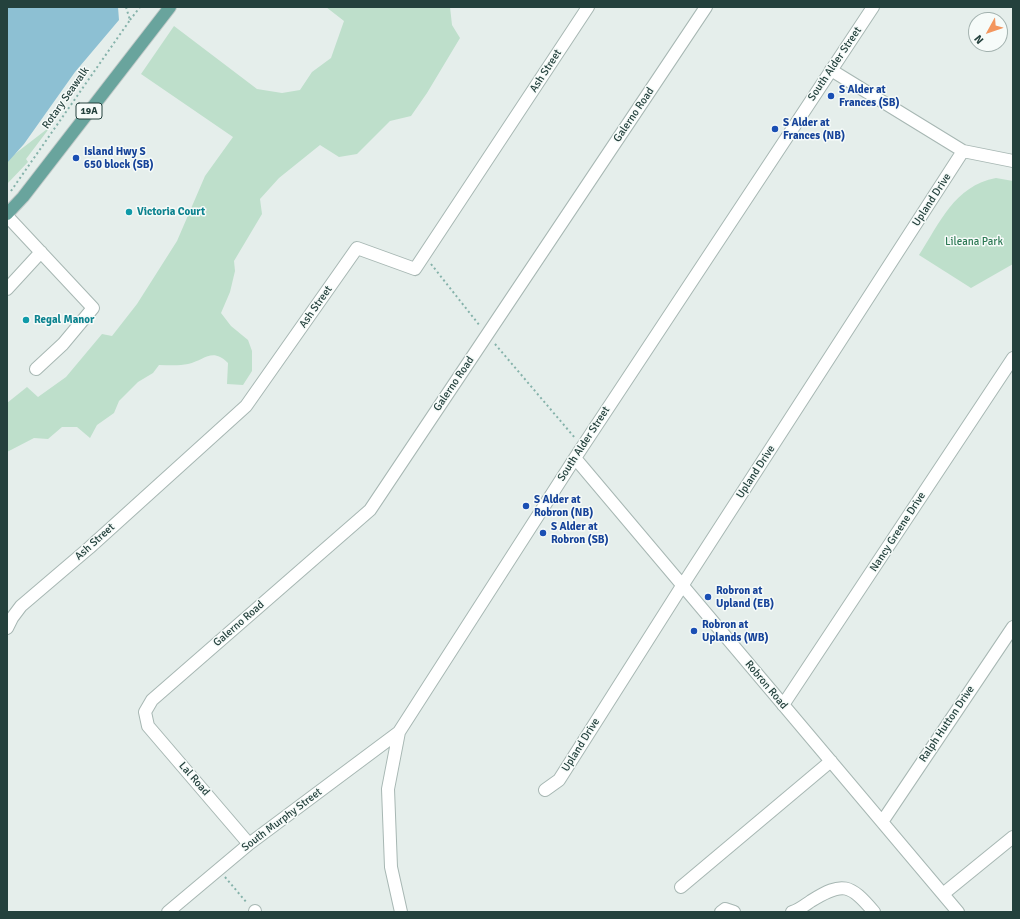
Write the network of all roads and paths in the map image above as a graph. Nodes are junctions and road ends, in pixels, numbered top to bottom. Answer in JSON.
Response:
{"nodes":[{"id":1,"x":126,"y":7,"type":"edge"},
{"id":2,"x":140,"y":7,"type":"edge"},
{"id":3,"x":170,"y":7,"type":"edge"},
{"id":4,"x":588,"y":7,"type":"edge"},
{"id":5,"x":706,"y":7,"type":"edge"},
{"id":6,"x":872,"y":7,"type":"edge"},
{"id":7,"x":130,"y":20,"type":"junction"},
{"id":8,"x":831,"y":70,"type":"junction"},
{"id":9,"x":963,"y":151,"type":"junction"},
{"id":10,"x":1013,"y":161,"type":"edge"},
{"id":11,"x":7,"y":197,"type":"edge"},
{"id":12,"x":7,"y":215,"type":"edge"},
{"id":13,"x":41,"y":252,"type":"junction"},
{"id":14,"x":424,"y":255,"type":"junction"},
{"id":15,"x":7,"y":289,"type":"edge"},
{"id":16,"x":487,"y":334,"type":"junction"},
{"id":17,"x":1013,"y":358,"type":"edge"},
{"id":18,"x":36,"y":369,"type":"dead end"},
{"id":19,"x":582,"y":446,"type":"junction"},
{"id":20,"x":574,"y":458,"type":"junction"},
{"id":21,"x":682,"y":586,"type":"junction"},
{"id":22,"x":1013,"y":626,"type":"edge"},
{"id":23,"x":7,"y":628,"type":"edge"},
{"id":24,"x":783,"y":705,"type":"junction"},
{"id":25,"x":145,"y":712,"type":"joint"},
{"id":26,"x":399,"y":732,"type":"junction"},
{"id":27,"x":831,"y":761,"type":"junction"},
{"id":28,"x":545,"y":790,"type":"dead end"},
{"id":29,"x":882,"y":822,"type":"junction"},
{"id":30,"x":1013,"y":837,"type":"edge"},
{"id":31,"x":249,"y":844,"type":"junction"},
{"id":32,"x":219,"y":870,"type":"junction"},
{"id":33,"x":681,"y":887,"type":"dead end"},
{"id":34,"x":945,"y":903,"type":"edge"},
{"id":35,"x":255,"y":911,"type":"edge"},
{"id":36,"x":168,"y":912,"type":"edge"},
{"id":37,"x":401,"y":912,"type":"edge"},
{"id":38,"x":721,"y":912,"type":"edge"},
{"id":39,"x":734,"y":912,"type":"edge"},
{"id":40,"x":792,"y":912,"type":"edge"},
{"id":41,"x":874,"y":912,"type":"edge"},
{"id":42,"x":958,"y":912,"type":"edge"}],
"edges":[{"from":1,"to":7,"type":"path"},
{"from":2,"to":7,"type":"path","name":"Rotary Seawalk"},
{"from":3,"to":12,"type":"main road","number":"19A"},
{"from":4,"to":14,"type":"street","name":"Ash Street"},
{"from":5,"to":16,"type":"street","name":"Galerno Road"},
{"from":6,"to":8,"type":"street","name":"South Alder Street"},
{"from":7,"to":11,"type":"path","name":"Rotary Seawalk"},
{"from":8,"to":9,"type":"street"},
{"from":8,"to":19,"type":"street","name":"South Alder Street"},
{"from":9,"to":10,"type":"street"},
{"from":9,"to":21,"type":"street","name":"Upland Drive"},
{"from":12,"to":13,"type":"street"},
{"from":13,"to":15,"type":"street"},
{"from":13,"to":18,"type":"street"},
{"from":14,"to":16,"type":"path"},
{"from":14,"to":23,"type":"street","name":"Ash Street"},
{"from":16,"to":19,"type":"path"},
{"from":16,"to":25,"type":"street","name":"Galerno Road"},
{"from":17,"to":24,"type":"street","name":"Nancy Greene Drive"},
{"from":19,"to":20,"type":"street","name":"South Alder Street"},
{"from":20,"to":21,"type":"street","name":"Robron Road"},
{"from":20,"to":26,"type":"street","name":"South Alder Street"},
{"from":21,"to":24,"type":"street","name":"Robron Road"},
{"from":21,"to":28,"type":"street","name":"Upland Drive"},
{"from":22,"to":29,"type":"street","name":"Ralph Hutton Drive"},
{"from":24,"to":27,"type":"street","name":"Robron Road"},
{"from":25,"to":31,"type":"street","name":"Lal Road"},
{"from":26,"to":31,"type":"street","name":"South Murphy Street"},
{"from":26,"to":37,"type":"street","name":"South Alder Street"},
{"from":27,"to":29,"type":"street","name":"Robron Road"},
{"from":27,"to":33,"type":"street"},
{"from":29,"to":34,"type":"street","name":"Robron Road"},
{"from":30,"to":34,"type":"street"},
{"from":31,"to":32,"type":"street","name":"South Murphy Street"},
{"from":32,"to":35,"type":"path"},
{"from":32,"to":36,"type":"street","name":"South Murphy Street"},
{"from":34,"to":42,"type":"street","name":"Robron Road"},
{"from":38,"to":39,"type":"street"},
{"from":40,"to":41,"type":"street"}]}
